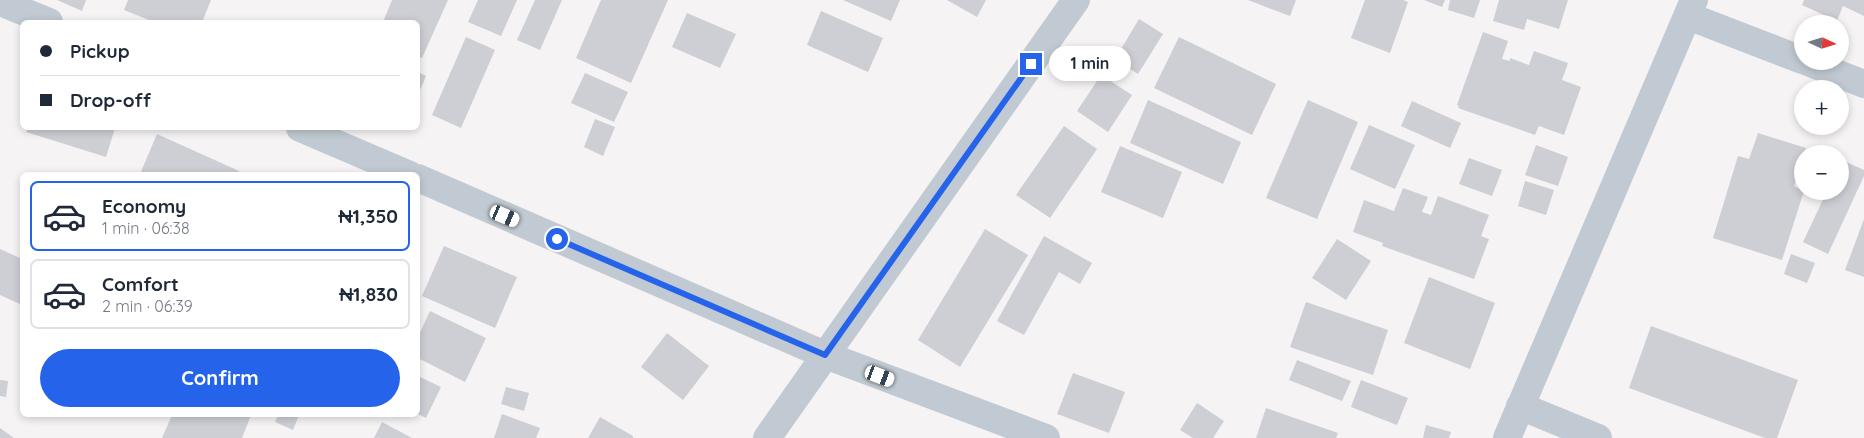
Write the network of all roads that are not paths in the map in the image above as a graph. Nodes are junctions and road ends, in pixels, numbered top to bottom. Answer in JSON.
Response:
{"nodes":[{"id":1,"x":1076,"y":0,"type":"edge"},
{"id":2,"x":0,"y":2,"type":"edge"},
{"id":3,"x":1691,"y":8,"type":"edge"},
{"id":4,"x":44,"y":20,"type":"edge"},
{"id":5,"x":1794,"y":56,"type":"edge"},
{"id":6,"x":1827,"y":70,"type":"edge"},
{"id":7,"x":1864,"y":84,"type":"edge"},
{"id":8,"x":305,"y":130,"type":"edge"},
{"id":9,"x":403,"y":172,"type":"edge"},
{"id":10,"x":420,"y":179,"type":"edge"},
{"id":11,"x":825,"y":355,"type":"junction"},
{"id":12,"x":1520,"y":406,"type":"junction"},
{"id":13,"x":767,"y":438,"type":"edge"},
{"id":14,"x":1046,"y":438,"type":"edge"},
{"id":15,"x":1507,"y":438,"type":"edge"},
{"id":16,"x":1598,"y":438,"type":"edge"}],
"edges":[{"from":1,"to":11,"type":"street"},
{"from":2,"to":4,"type":"street"},
{"from":3,"to":5,"type":"street"},
{"from":3,"to":12,"type":"street"},
{"from":6,"to":7,"type":"street"},
{"from":8,"to":9,"type":"street"},
{"from":10,"to":11,"type":"street"},
{"from":11,"to":13,"type":"street"},
{"from":11,"to":14,"type":"street"},
{"from":12,"to":15,"type":"street"},
{"from":12,"to":16,"type":"street"}]}
